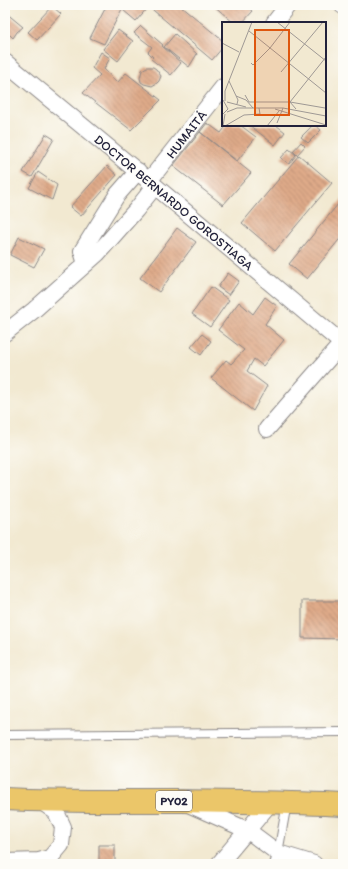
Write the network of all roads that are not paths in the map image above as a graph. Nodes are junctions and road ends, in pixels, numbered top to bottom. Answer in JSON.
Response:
{"nodes":[{"id":1,"x":288,"y":5,"type":"edge"},
{"id":2,"x":275,"y":22,"type":"edge"},
{"id":3,"x":5,"y":62,"type":"edge"},
{"id":4,"x":222,"y":88,"type":"edge"},
{"id":5,"x":147,"y":179,"type":"junction"},
{"id":6,"x":86,"y":264,"type":"junction"},
{"id":7,"x":5,"y":334,"type":"edge"},
{"id":8,"x":343,"y":343,"type":"edge"},
{"id":9,"x":267,"y":429,"type":"dead end"},
{"id":10,"x":343,"y":732,"type":"edge"},
{"id":11,"x":5,"y":735,"type":"edge"},
{"id":12,"x":5,"y":799,"type":"edge"},
{"id":13,"x":39,"y":800,"type":"junction"},
{"id":14,"x":181,"y":801,"type":"junction"},
{"id":15,"x":279,"y":802,"type":"junction"},
{"id":16,"x":343,"y":804,"type":"edge"},
{"id":17,"x":247,"y":830,"type":"junction"},
{"id":18,"x":276,"y":859,"type":"edge"},
{"id":19,"x":5,"y":862,"type":"edge"},
{"id":20,"x":219,"y":864,"type":"edge"},
{"id":21,"x":314,"y":864,"type":"edge"}],
"edges":[{"from":1,"to":2,"type":"street"},
{"from":3,"to":5,"type":"street","name":"DOCTOR BERNARDO GOROSTIAGA"},
{"from":4,"to":5,"type":"street","name":"HUMAITÁ"},
{"from":5,"to":6,"type":"street"},
{"from":5,"to":6,"type":"street"},
{"from":5,"to":8,"type":"street","name":"DOCTOR BERNARDO GOROSTIAGA"},
{"from":6,"to":7,"type":"street"},
{"from":8,"to":9,"type":"street"},
{"from":10,"to":11,"type":"lane"},
{"from":12,"to":13,"type":"main road","number":"PY02"},
{"from":13,"to":14,"type":"main road","number":"PY02"},
{"from":13,"to":19,"type":"street"},
{"from":14,"to":15,"type":"main road","number":"PY02"},
{"from":14,"to":17,"type":"street"},
{"from":15,"to":16,"type":"main road","number":"PY02"},
{"from":15,"to":17,"type":"street"},
{"from":15,"to":18,"type":"lane"},
{"from":17,"to":18,"type":"street"},
{"from":17,"to":20,"type":"street"},
{"from":18,"to":21,"type":"street"}]}
